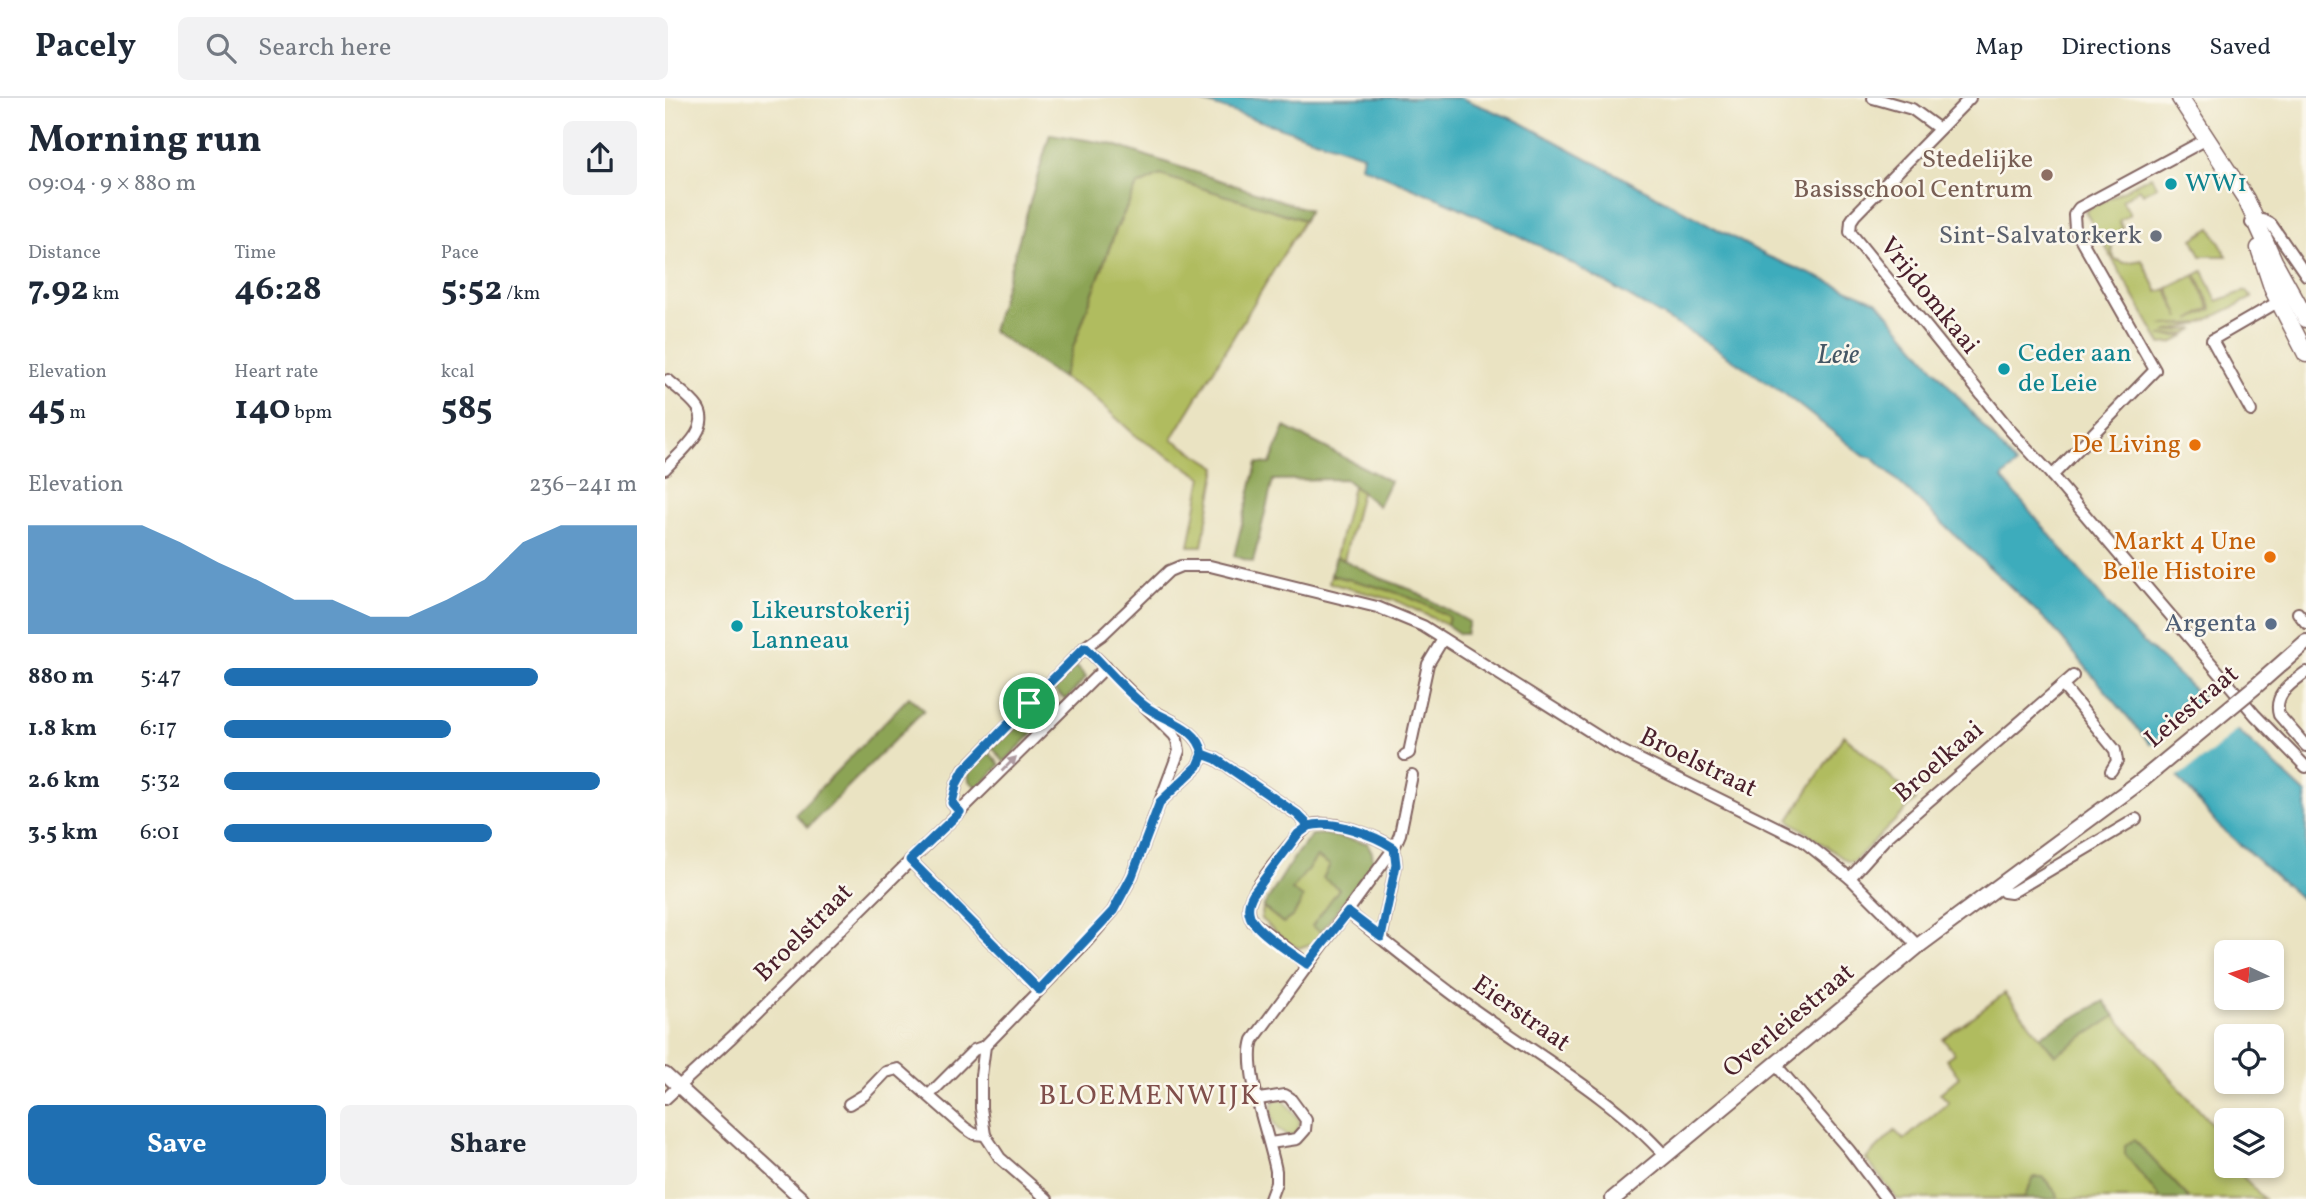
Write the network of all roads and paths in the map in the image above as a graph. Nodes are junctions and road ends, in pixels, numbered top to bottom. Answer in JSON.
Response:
{"nodes":[{"id":1,"x":1873,"y":98,"type":"edge"},
{"id":2,"x":1970,"y":98,"type":"edge"},
{"id":3,"x":2180,"y":98,"type":"edge"},
{"id":4,"x":1938,"y":128,"type":"junction"},
{"id":5,"x":2207,"y":139,"type":"junction"},
{"id":6,"x":2254,"y":222,"type":"junction"},
{"id":7,"x":2306,"y":275,"type":"edge"},
{"id":8,"x":2285,"y":298,"type":"junction"},
{"id":9,"x":2306,"y":319,"type":"edge"},
{"id":10,"x":2305,"y":350,"type":"edge"},
{"id":11,"x":669,"y":380,"type":"dead end"},
{"id":12,"x":2252,"y":411,"type":"dead end"},
{"id":13,"x":665,"y":469,"type":"edge"},
{"id":14,"x":2052,"y":476,"type":"junction"},
{"id":15,"x":2298,"y":613,"type":"dead end"},
{"id":16,"x":2306,"y":623,"type":"edge"},
{"id":17,"x":1443,"y":639,"type":"junction"},
{"id":18,"x":2306,"y":642,"type":"edge"},
{"id":19,"x":1085,"y":647,"type":"junction"},
{"id":20,"x":1106,"y":667,"type":"junction"},
{"id":21,"x":2306,"y":672,"type":"edge"},
{"id":22,"x":2073,"y":676,"type":"dead end"},
{"id":23,"x":2063,"y":686,"type":"junction"},
{"id":24,"x":1146,"y":707,"type":"junction"},
{"id":25,"x":2306,"y":746,"type":"edge"},
{"id":26,"x":1203,"y":754,"type":"junction"},
{"id":27,"x":1405,"y":755,"type":"dead end"},
{"id":28,"x":2306,"y":767,"type":"edge"},
{"id":29,"x":2111,"y":771,"type":"dead end"},
{"id":30,"x":1412,"y":775,"type":"dead end"},
{"id":31,"x":2141,"y":781,"type":"joint"},
{"id":32,"x":1160,"y":802,"type":"junction"},
{"id":33,"x":960,"y":812,"type":"junction"},
{"id":34,"x":2136,"y":819,"type":"dead end"},
{"id":35,"x":1309,"y":826,"type":"junction"},
{"id":36,"x":1394,"y":848,"type":"junction"},
{"id":37,"x":910,"y":860,"type":"junction"},
{"id":38,"x":1850,"y":877,"type":"junction"},
{"id":39,"x":1999,"y":886,"type":"junction"},
{"id":40,"x":1348,"y":912,"type":"junction"},
{"id":41,"x":1381,"y":937,"type":"junction"},
{"id":42,"x":1918,"y":946,"type":"junction"},
{"id":43,"x":1307,"y":964,"type":"junction"},
{"id":44,"x":1039,"y":990,"type":"junction"},
{"id":45,"x":985,"y":1046,"type":"junction"},
{"id":46,"x":1775,"y":1064,"type":"junction"},
{"id":47,"x":665,"y":1074,"type":"edge"},
{"id":48,"x":679,"y":1086,"type":"junction"},
{"id":49,"x":929,"y":1096,"type":"junction"},
{"id":50,"x":665,"y":1099,"type":"edge"},
{"id":51,"x":1259,"y":1099,"type":"junction"},
{"id":52,"x":849,"y":1104,"type":"dead end"},
{"id":53,"x":985,"y":1135,"type":"junction"},
{"id":54,"x":1270,"y":1143,"type":"junction"},
{"id":55,"x":1665,"y":1156,"type":"junction"},
{"id":56,"x":802,"y":1199,"type":"edge"},
{"id":57,"x":1047,"y":1199,"type":"edge"},
{"id":58,"x":1271,"y":1199,"type":"edge"},
{"id":59,"x":1613,"y":1199,"type":"edge"},
{"id":60,"x":1886,"y":1199,"type":"edge"}],
"edges":[{"from":1,"to":4,"type":"street"},
{"from":2,"to":4,"type":"street"},
{"from":3,"to":5,"type":"main road"},
{"from":4,"to":14,"type":"street","name":"Vrijdomkaai"},
{"from":5,"to":6,"type":"main road"},
{"from":5,"to":14,"type":"street"},
{"from":6,"to":7,"type":"street"},
{"from":6,"to":8,"type":"main road"},
{"from":8,"to":9,"type":"main road"},
{"from":8,"to":10,"type":"main road"},
{"from":8,"to":12,"type":"street"},
{"from":11,"to":13,"type":"street"},
{"from":14,"to":28,"type":"street","name":"Vrijdomkaai"},
{"from":15,"to":16,"type":"street"},
{"from":17,"to":19,"type":"street","name":"Broelstraat"},
{"from":17,"to":27,"type":"street"},
{"from":17,"to":38,"type":"street","name":"Broelstraat"},
{"from":18,"to":31,"type":"main road","name":"Leiestraat","bridge":true},
{"from":19,"to":20,"type":"street"},
{"from":19,"to":33,"type":"street","name":"Broelstraat"},
{"from":20,"to":24,"type":"street"},
{"from":33,"to":20,"type":"street","name":"Broelstraat","one_way":true},
{"from":21,"to":25,"type":"street","name":"Leiestraat"},
{"from":22,"to":23,"type":"street","name":"Broelkaai"},
{"from":23,"to":29,"type":"street"},
{"from":23,"to":38,"type":"street","name":"Broelkaai"},
{"from":24,"to":26,"type":"street"},
{"from":24,"to":32,"type":"street"},
{"from":26,"to":32,"type":"street"},
{"from":26,"to":35,"type":"street"},
{"from":30,"to":36,"type":"street"},
{"from":31,"to":39,"type":"main road","name":"Overleiestraat"},
{"from":32,"to":44,"type":"street"},
{"from":33,"to":37,"type":"street","name":"Broelstraat"},
{"from":34,"to":39,"type":"street"},
{"from":35,"to":36,"type":"street"},
{"from":35,"to":43,"type":"street"},
{"from":36,"to":40,"type":"street"},
{"from":36,"to":41,"type":"street"},
{"from":37,"to":44,"type":"street"},
{"from":37,"to":48,"type":"street","name":"Broelstraat"},
{"from":38,"to":42,"type":"street","name":"Broelstraat"},
{"from":39,"to":42,"type":"main road","name":"Overleiestraat"},
{"from":40,"to":41,"type":"street","name":"Eierstraat"},
{"from":40,"to":43,"type":"street"},
{"from":41,"to":55,"type":"street","name":"Eierstraat"},
{"from":42,"to":46,"type":"main road","name":"Overleiestraat"},
{"from":43,"to":51,"type":"street"},
{"from":44,"to":45,"type":"street"},
{"from":45,"to":49,"type":"street"},
{"from":45,"to":53,"type":"street"},
{"from":46,"to":55,"type":"main road","name":"Overleiestraat"},
{"from":46,"to":60,"type":"street"},
{"from":47,"to":48,"type":"street"},
{"from":48,"to":50,"type":"street","name":"Broelstraat"},
{"from":48,"to":56,"type":"street"},
{"from":49,"to":52,"type":"street"},
{"from":49,"to":53,"type":"street"},
{"from":51,"to":54,"type":"street"},
{"from":51,"to":54,"type":"street"},
{"from":53,"to":57,"type":"street"},
{"from":54,"to":58,"type":"street"},
{"from":55,"to":59,"type":"main road","name":"Overleiestraat"}]}
